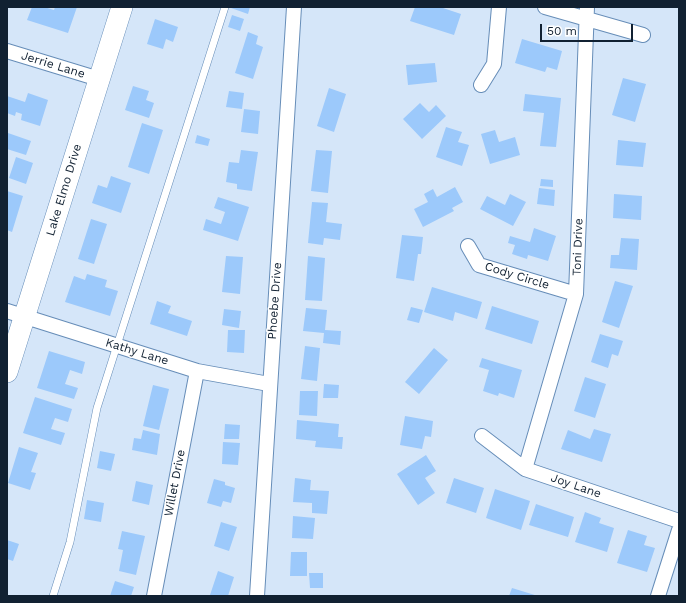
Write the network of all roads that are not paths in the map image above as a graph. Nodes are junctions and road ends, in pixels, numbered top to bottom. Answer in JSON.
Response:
{"nodes":[{"id":1,"x":122,"y":7,"type":"edge"},
{"id":2,"x":225,"y":7,"type":"edge"},
{"id":3,"x":294,"y":7,"type":"edge"},
{"id":4,"x":499,"y":7,"type":"edge"},
{"id":5,"x":545,"y":7,"type":"edge"},
{"id":6,"x":587,"y":13,"type":"edge"},
{"id":7,"x":643,"y":35,"type":"dead end"},
{"id":8,"x":7,"y":51,"type":"edge"},
{"id":9,"x":99,"y":79,"type":"junction"},
{"id":10,"x":481,"y":85,"type":"dead end"},
{"id":11,"x":468,"y":246,"type":"dead end"},
{"id":12,"x":576,"y":294,"type":"junction"},
{"id":13,"x":16,"y":314,"type":"edge"},
{"id":14,"x":116,"y":346,"type":"junction"},
{"id":15,"x":197,"y":371,"type":"junction"},
{"id":16,"x":7,"y":372,"type":"edge"},
{"id":17,"x":269,"y":384,"type":"junction"},
{"id":18,"x":482,"y":436,"type":"dead end"},
{"id":19,"x":525,"y":469,"type":"junction"},
{"id":20,"x":679,"y":521,"type":"edge"},
{"id":21,"x":679,"y":530,"type":"edge"},
{"id":22,"x":53,"y":596,"type":"edge"},
{"id":23,"x":154,"y":596,"type":"edge"},
{"id":24,"x":257,"y":596,"type":"edge"},
{"id":25,"x":658,"y":596,"type":"edge"}],
"edges":[{"from":1,"to":9,"type":"street","name":"Lake Elmo Drive"},
{"from":2,"to":14,"type":"lane"},
{"from":3,"to":17,"type":"street","name":"Phoebe Drive"},
{"from":4,"to":10,"type":"street"},
{"from":5,"to":6,"type":"street"},
{"from":6,"to":7,"type":"street"},
{"from":6,"to":12,"type":"street","name":"Toni Drive"},
{"from":8,"to":9,"type":"street","name":"Jerrie Lane"},
{"from":9,"to":13,"type":"street","name":"Lake Elmo Drive"},
{"from":11,"to":12,"type":"street","name":"Cody Circle"},
{"from":12,"to":19,"type":"street","name":"Toni Drive"},
{"from":13,"to":14,"type":"street","name":"Kathy Lane"},
{"from":13,"to":16,"type":"street","name":"Lake Elmo Drive"},
{"from":14,"to":15,"type":"street","name":"Kathy Lane"},
{"from":14,"to":22,"type":"lane"},
{"from":15,"to":17,"type":"street","name":"Kathy Lane"},
{"from":15,"to":23,"type":"street","name":"Willet Drive"},
{"from":17,"to":24,"type":"street","name":"Phoebe Drive"},
{"from":18,"to":19,"type":"street","name":"Joy Lane"},
{"from":19,"to":20,"type":"street","name":"Joy Lane"},
{"from":21,"to":25,"type":"street"}]}
